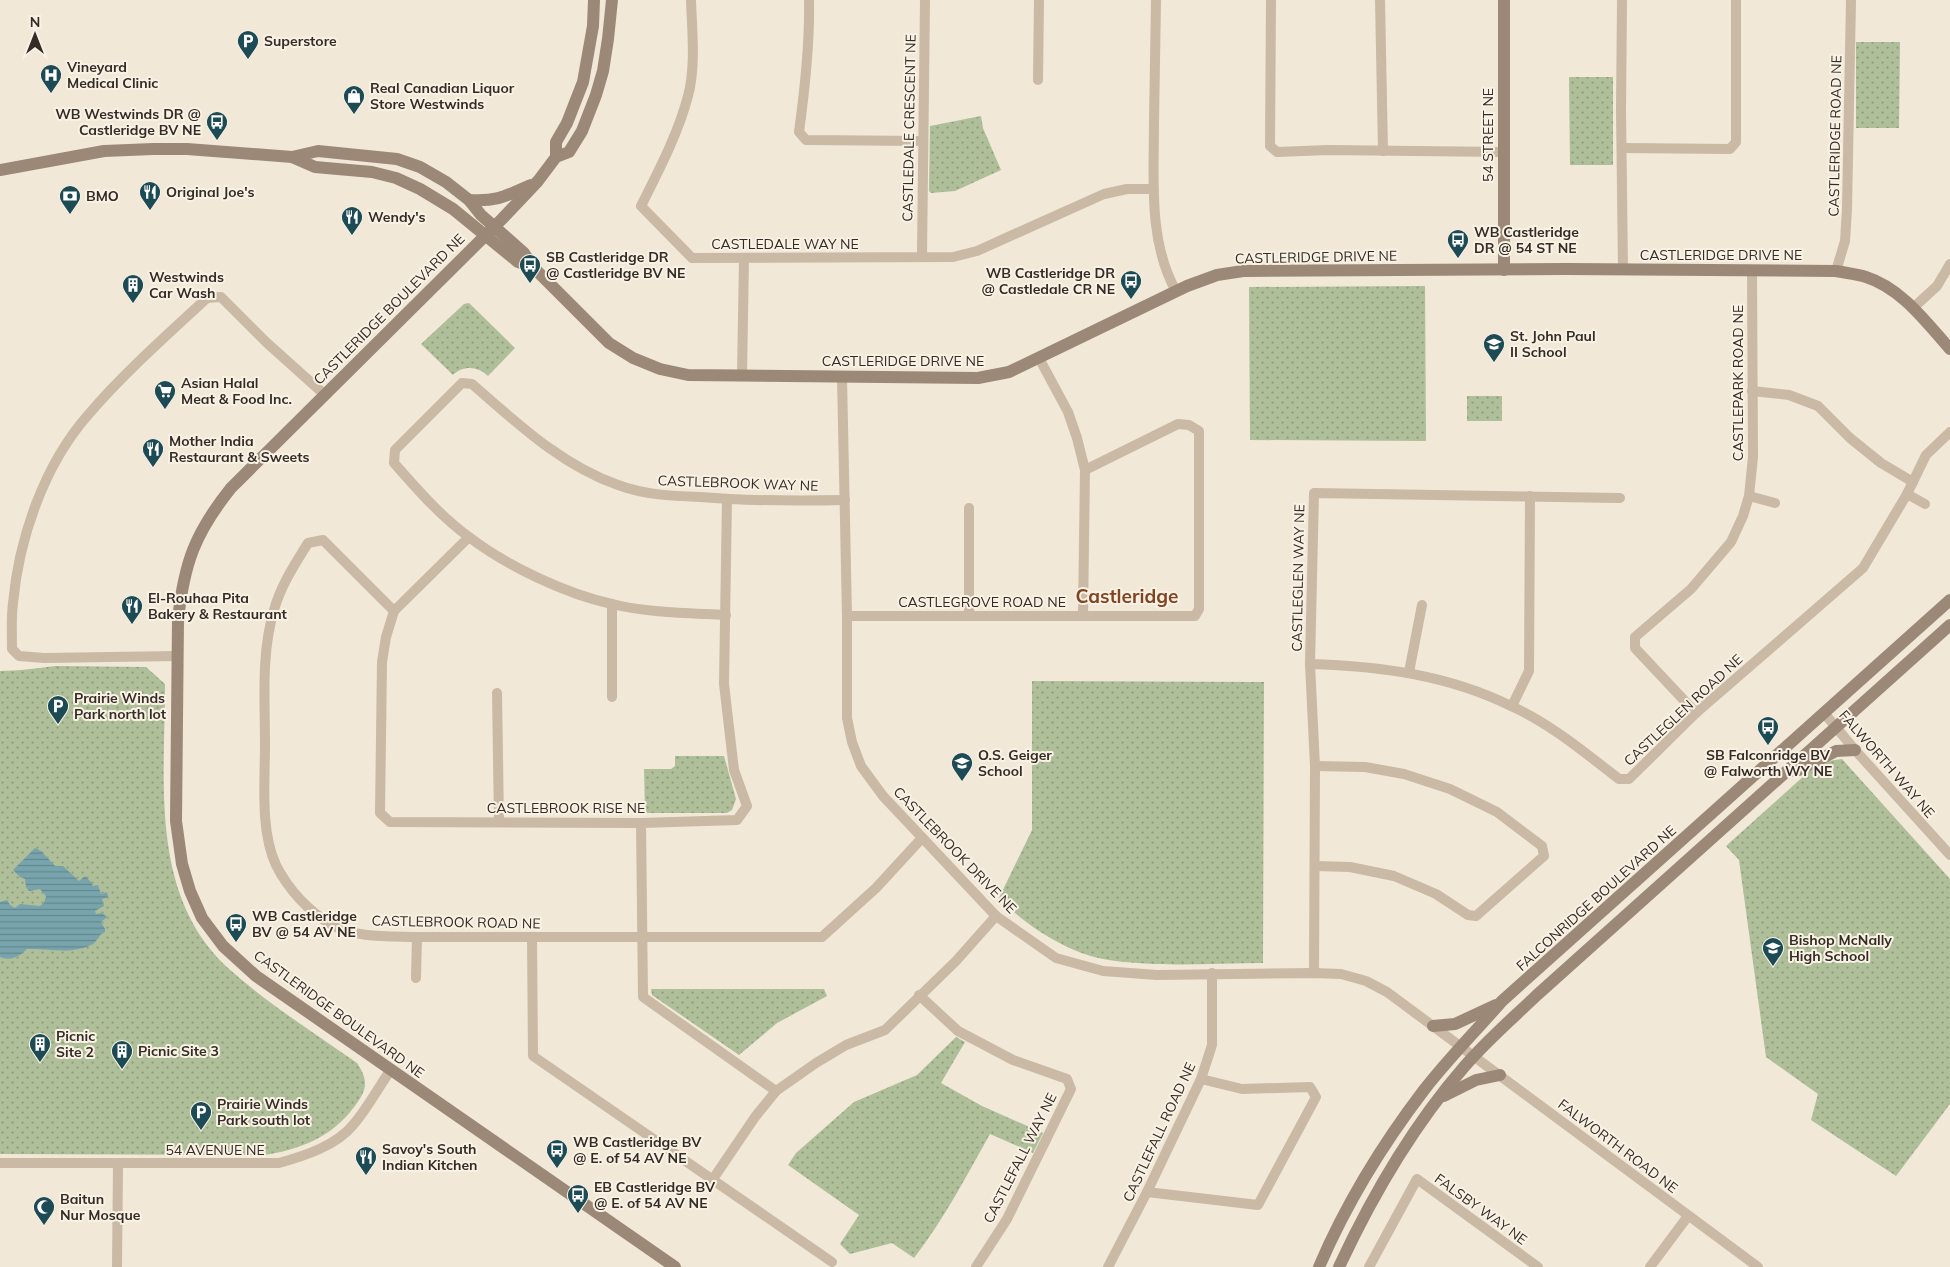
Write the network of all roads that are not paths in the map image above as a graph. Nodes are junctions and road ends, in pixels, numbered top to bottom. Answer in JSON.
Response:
{"nodes":[{"id":1,"x":594,"y":0,"type":"edge"},
{"id":2,"x":612,"y":0,"type":"edge"},
{"id":3,"x":691,"y":0,"type":"edge"},
{"id":4,"x":809,"y":0,"type":"edge"},
{"id":5,"x":925,"y":0,"type":"edge"},
{"id":6,"x":1039,"y":0,"type":"edge"},
{"id":7,"x":1156,"y":0,"type":"edge"},
{"id":8,"x":1271,"y":0,"type":"edge"},
{"id":9,"x":1380,"y":0,"type":"edge"},
{"id":10,"x":1504,"y":0,"type":"edge"},
{"id":11,"x":1622,"y":0,"type":"edge"},
{"id":12,"x":1736,"y":0,"type":"edge"},
{"id":13,"x":1851,"y":0,"type":"edge"},
{"id":14,"x":1038,"y":80,"type":"dead end"},
{"id":15,"x":922,"y":141,"type":"junction"},
{"id":16,"x":1622,"y":148,"type":"junction"},
{"id":17,"x":1383,"y":151,"type":"junction"},
{"id":18,"x":1503,"y":152,"type":"junction"},
{"id":19,"x":292,"y":157,"type":"junction"},
{"id":20,"x":556,"y":158,"type":"junction"},
{"id":21,"x":0,"y":170,"type":"edge"},
{"id":22,"x":538,"y":181,"type":"junction"},
{"id":23,"x":1152,"y":189,"type":"junction"},
{"id":24,"x":469,"y":200,"type":"junction"},
{"id":25,"x":495,"y":226,"type":"junction"},
{"id":26,"x":485,"y":236,"type":"junction"},
{"id":27,"x":922,"y":257,"type":"junction"},
{"id":28,"x":744,"y":258,"type":"junction"},
{"id":29,"x":1950,"y":264,"type":"edge"},
{"id":30,"x":534,"y":268,"type":"junction"},
{"id":31,"x":1623,"y":269,"type":"junction"},
{"id":32,"x":1504,"y":270,"type":"junction"},
{"id":33,"x":1752,"y":270,"type":"junction"},
{"id":34,"x":1836,"y":271,"type":"junction"},
{"id":35,"x":1176,"y":291,"type":"junction"},
{"id":36,"x":1913,"y":308,"type":"junction"},
{"id":37,"x":1950,"y":349,"type":"edge"},
{"id":38,"x":1039,"y":358,"type":"junction"},
{"id":39,"x":742,"y":375,"type":"junction"},
{"id":40,"x":842,"y":377,"type":"junction"},
{"id":41,"x":1752,"y":391,"type":"junction"},
{"id":42,"x":324,"y":395,"type":"junction"},
{"id":43,"x":1950,"y":432,"type":"edge"},
{"id":44,"x":1085,"y":470,"type":"junction"},
{"id":45,"x":1914,"y":482,"type":"junction"},
{"id":46,"x":1907,"y":494,"type":"junction"},
{"id":47,"x":1530,"y":496,"type":"junction"},
{"id":48,"x":1749,"y":496,"type":"junction"},
{"id":49,"x":1620,"y":498,"type":"dead end"},
{"id":50,"x":727,"y":499,"type":"junction"},
{"id":51,"x":845,"y":500,"type":"junction"},
{"id":52,"x":1775,"y":503,"type":"dead end"},
{"id":53,"x":1926,"y":504,"type":"dead end"},
{"id":54,"x":969,"y":508,"type":"dead end"},
{"id":55,"x":469,"y":538,"type":"junction"},
{"id":56,"x":1950,"y":600,"type":"edge"},
{"id":57,"x":612,"y":604,"type":"junction"},
{"id":58,"x":1422,"y":605,"type":"dead end"},
{"id":59,"x":394,"y":611,"type":"junction"},
{"id":60,"x":726,"y":615,"type":"junction"},
{"id":61,"x":847,"y":616,"type":"junction"},
{"id":62,"x":968,"y":616,"type":"junction"},
{"id":63,"x":1083,"y":616,"type":"junction"},
{"id":64,"x":1950,"y":625,"type":"edge"},
{"id":65,"x":178,"y":656,"type":"junction"},
{"id":66,"x":1310,"y":664,"type":"junction"},
{"id":67,"x":1409,"y":672,"type":"junction"},
{"id":68,"x":497,"y":694,"type":"dead end"},
{"id":69,"x":612,"y":697,"type":"dead end"},
{"id":70,"x":1512,"y":706,"type":"junction"},
{"id":71,"x":1696,"y":714,"type":"junction"},
{"id":72,"x":1824,"y":714,"type":"junction"},
{"id":73,"x":1836,"y":727,"type":"junction"},
{"id":74,"x":1854,"y":750,"type":"junction"},
{"id":75,"x":1314,"y":766,"type":"junction"},
{"id":76,"x":1787,"y":771,"type":"junction"},
{"id":77,"x":499,"y":821,"type":"junction"},
{"id":78,"x":641,"y":822,"type":"junction"},
{"id":79,"x":922,"y":838,"type":"junction"},
{"id":80,"x":1950,"y":855,"type":"edge"},
{"id":81,"x":1315,"y":866,"type":"junction"},
{"id":82,"x":996,"y":916,"type":"junction"},
{"id":83,"x":417,"y":937,"type":"junction"},
{"id":84,"x":532,"y":937,"type":"junction"},
{"id":85,"x":643,"y":937,"type":"junction"},
{"id":86,"x":1314,"y":972,"type":"junction"},
{"id":87,"x":1212,"y":973,"type":"junction"},
{"id":88,"x":416,"y":978,"type":"dead end"},
{"id":89,"x":919,"y":995,"type":"junction"},
{"id":90,"x":1502,"y":1001,"type":"junction"},
{"id":91,"x":1433,"y":1026,"type":"junction"},
{"id":92,"x":1461,"y":1047,"type":"junction"},
{"id":93,"x":1474,"y":1056,"type":"junction"},
{"id":94,"x":390,"y":1071,"type":"junction"},
{"id":95,"x":1500,"y":1075,"type":"junction"},
{"id":96,"x":1202,"y":1079,"type":"junction"},
{"id":97,"x":776,"y":1091,"type":"junction"},
{"id":98,"x":1440,"y":1098,"type":"junction"},
{"id":99,"x":0,"y":1163,"type":"edge"},
{"id":100,"x":118,"y":1164,"type":"junction"},
{"id":101,"x":713,"y":1179,"type":"junction"},
{"id":102,"x":1148,"y":1192,"type":"junction"},
{"id":103,"x":1688,"y":1216,"type":"junction"},
{"id":104,"x":832,"y":1262,"type":"dead end"},
{"id":105,"x":117,"y":1267,"type":"edge"},
{"id":106,"x":676,"y":1267,"type":"edge"},
{"id":107,"x":976,"y":1267,"type":"edge"},
{"id":108,"x":1108,"y":1267,"type":"edge"},
{"id":109,"x":1319,"y":1267,"type":"edge"},
{"id":110,"x":1339,"y":1267,"type":"edge"},
{"id":111,"x":1369,"y":1267,"type":"edge"},
{"id":112,"x":1538,"y":1267,"type":"edge"},
{"id":113,"x":1650,"y":1267,"type":"edge"},
{"id":114,"x":1758,"y":1267,"type":"edge"}],
"edges":[{"from":1,"to":20,"type":"street","name":"CASTLERIDGE BOULEVARD NE"},
{"from":2,"to":20,"type":"street","name":"CASTLERIDGE BOULEVARD NE"},
{"from":3,"to":28,"type":"street","name":"CASTLEDALE WAY NE"},
{"from":4,"to":15,"type":"street"},
{"from":5,"to":15,"type":"street","name":"CASTLEDALE CRESCENT NE"},
{"from":6,"to":14,"type":"street"},
{"from":7,"to":23,"type":"street"},
{"from":8,"to":17,"type":"street"},
{"from":9,"to":17,"type":"street"},
{"from":10,"to":18,"type":"street","name":"54 STREET NE"},
{"from":11,"to":16,"type":"street"},
{"from":12,"to":16,"type":"street"},
{"from":13,"to":34,"type":"street","name":"CASTLERIDGE ROAD NE"},
{"from":15,"to":27,"type":"street","name":"CASTLEDALE CRESCENT NE"},
{"from":16,"to":31,"type":"street"},
{"from":17,"to":18,"type":"street"},
{"from":18,"to":32,"type":"street","name":"54 STREET NE"},
{"from":19,"to":21,"type":"street"},
{"from":19,"to":24,"type":"street","name":"CASTLERIDGE DRIVE NE"},
{"from":19,"to":26,"type":"street","name":"CASTLERIDGE DRIVE NE"},
{"from":20,"to":22,"type":"street","name":"CASTLERIDGE BOULEVARD NE"},
{"from":22,"to":24,"type":"street"},
{"from":22,"to":25,"type":"street","name":"CASTLERIDGE BOULEVARD NE"},
{"from":23,"to":27,"type":"street","name":"CASTLEDALE WAY NE"},
{"from":23,"to":35,"type":"street"},
{"from":24,"to":25,"type":"street","name":"CASTLERIDGE DRIVE NE"},
{"from":25,"to":26,"type":"street","name":"CASTLERIDGE BOULEVARD NE"},
{"from":25,"to":30,"type":"street","name":"CASTLERIDGE DRIVE NE"},
{"from":26,"to":30,"type":"street","name":"CASTLERIDGE DRIVE NE"},
{"from":26,"to":42,"type":"street","name":"CASTLERIDGE BOULEVARD NE"},
{"from":27,"to":28,"type":"street","name":"CASTLEDALE WAY NE"},
{"from":28,"to":39,"type":"street"},
{"from":29,"to":36,"type":"street"},
{"from":30,"to":39,"type":"street","name":"CASTLERIDGE DRIVE NE"},
{"from":31,"to":32,"type":"street","name":"CASTLERIDGE DRIVE NE"},
{"from":31,"to":33,"type":"street","name":"CASTLERIDGE DRIVE NE"},
{"from":32,"to":35,"type":"street","name":"CASTLERIDGE DRIVE NE"},
{"from":33,"to":34,"type":"street","name":"CASTLERIDGE DRIVE NE"},
{"from":33,"to":41,"type":"street","name":"CASTLEPARK ROAD NE"},
{"from":34,"to":36,"type":"street","name":"CASTLERIDGE DRIVE NE"},
{"from":35,"to":38,"type":"street","name":"CASTLERIDGE DRIVE NE"},
{"from":36,"to":37,"type":"street","name":"CASTLERIDGE DRIVE NE"},
{"from":38,"to":40,"type":"street","name":"CASTLERIDGE DRIVE NE"},
{"from":38,"to":44,"type":"street"},
{"from":39,"to":40,"type":"street","name":"CASTLERIDGE DRIVE NE"},
{"from":40,"to":51,"type":"street","name":"CASTLEBROOK DRIVE NE"},
{"from":41,"to":45,"type":"street"},
{"from":41,"to":48,"type":"street","name":"CASTLEPARK ROAD NE"},
{"from":42,"to":65,"type":"street","name":"CASTLERIDGE BOULEVARD NE"},
{"from":42,"to":65,"type":"street"},
{"from":43,"to":45,"type":"street","name":"CASTLEGLEN ROAD NE"},
{"from":44,"to":63,"type":"street"},
{"from":44,"to":63,"type":"street","name":"CASTLEGROVE ROAD NE"},
{"from":45,"to":46,"type":"street","name":"CASTLEGLEN ROAD NE"},
{"from":46,"to":53,"type":"street"},
{"from":46,"to":71,"type":"street","name":"CASTLEGLEN ROAD NE"},
{"from":47,"to":49,"type":"street"},
{"from":47,"to":66,"type":"street","name":"CASTLEGLEN WAY NE"},
{"from":47,"to":70,"type":"street"},
{"from":48,"to":52,"type":"street"},
{"from":48,"to":71,"type":"street","name":"CASTLEPARK ROAD NE"},
{"from":50,"to":51,"type":"street","name":"CASTLEBROOK WAY NE"},
{"from":50,"to":55,"type":"street","name":"CASTLEBROOK WAY NE"},
{"from":50,"to":60,"type":"street","name":"CASTLEBROOK RISE NE"},
{"from":51,"to":61,"type":"street","name":"CASTLEBROOK DRIVE NE"},
{"from":54,"to":62,"type":"street"},
{"from":55,"to":57,"type":"street","name":"CASTLEBROOK WAY NE"},
{"from":55,"to":59,"type":"street","name":"CASTLEBROOK RISE NE"},
{"from":56,"to":72,"type":"street","name":"FALCONRIDGE BOULEVARD NE"},
{"from":57,"to":60,"type":"street","name":"CASTLEBROOK WAY NE"},
{"from":57,"to":69,"type":"street"},
{"from":58,"to":67,"type":"street"},
{"from":59,"to":77,"type":"street","name":"CASTLEBROOK RISE NE"},
{"from":59,"to":83,"type":"street","name":"CASTLEBROOK ROAD NE"},
{"from":60,"to":78,"type":"street","name":"CASTLEBROOK RISE NE"},
{"from":61,"to":62,"type":"street","name":"CASTLEGROVE ROAD NE"},
{"from":61,"to":79,"type":"street","name":"CASTLEBROOK DRIVE NE"},
{"from":62,"to":63,"type":"street","name":"CASTLEGROVE ROAD NE"},
{"from":64,"to":73,"type":"street"},
{"from":65,"to":94,"type":"street","name":"CASTLERIDGE BOULEVARD NE"},
{"from":66,"to":67,"type":"street","name":"CASTLEGLEN ROAD NE"},
{"from":66,"to":75,"type":"street","name":"CASTLEGLEN WAY NE"},
{"from":67,"to":70,"type":"street","name":"CASTLEGLEN ROAD NE"},
{"from":68,"to":77,"type":"street"},
{"from":70,"to":71,"type":"street","name":"CASTLEGLEN ROAD NE"},
{"from":72,"to":73,"type":"street","name":"FALWORTH WAY NE"},
{"from":72,"to":90,"type":"street","name":"FALCONRIDGE BOULEVARD NE"},
{"from":73,"to":74,"type":"street","name":"FALWORTH WAY NE"},
{"from":73,"to":76,"type":"street"},
{"from":74,"to":76,"type":"street"},
{"from":74,"to":80,"type":"street","name":"FALWORTH WAY NE"},
{"from":75,"to":81,"type":"street","name":"CASTLEGLEN WAY NE"},
{"from":75,"to":81,"type":"street"},
{"from":76,"to":93,"type":"street"},
{"from":77,"to":78,"type":"street","name":"CASTLEBROOK RISE NE"},
{"from":78,"to":85,"type":"street"},
{"from":79,"to":82,"type":"street","name":"CASTLEBROOK DRIVE NE"},
{"from":79,"to":85,"type":"street","name":"CASTLEBROOK ROAD NE"},
{"from":81,"to":86,"type":"street","name":"CASTLEGLEN WAY NE"},
{"from":82,"to":87,"type":"street","name":"CASTLEBROOK DRIVE NE"},
{"from":82,"to":89,"type":"street"},
{"from":83,"to":84,"type":"street","name":"CASTLEBROOK ROAD NE"},
{"from":83,"to":88,"type":"street"},
{"from":84,"to":85,"type":"street","name":"CASTLEBROOK ROAD NE"},
{"from":84,"to":101,"type":"street"},
{"from":85,"to":97,"type":"street"},
{"from":86,"to":87,"type":"street","name":"CASTLEBROOK DRIVE NE"},
{"from":86,"to":91,"type":"street","name":"CASTLEBROOK DRIVE NE"},
{"from":87,"to":96,"type":"street","name":"CASTLEFALL ROAD NE"},
{"from":89,"to":97,"type":"street"},
{"from":89,"to":107,"type":"street","name":"CASTLEFALL WAY NE"},
{"from":90,"to":91,"type":"street"},
{"from":90,"to":92,"type":"street","name":"FALCONRIDGE BOULEVARD NE"},
{"from":91,"to":92,"type":"street","name":"CASTLEBROOK DRIVE NE"},
{"from":92,"to":93,"type":"street","name":"FALWORTH ROAD NE"},
{"from":92,"to":109,"type":"street","name":"FALCONRIDGE BOULEVARD NE"},
{"from":93,"to":95,"type":"street","name":"FALWORTH ROAD NE"},
{"from":93,"to":98,"type":"street"},
{"from":94,"to":100,"type":"street","name":"54 AVENUE NE"},
{"from":94,"to":106,"type":"street","name":"CASTLERIDGE BOULEVARD NE"},
{"from":95,"to":98,"type":"street"},
{"from":95,"to":103,"type":"street","name":"FALWORTH ROAD NE"},
{"from":96,"to":102,"type":"street","name":"CASTLEFALL ROAD NE"},
{"from":96,"to":102,"type":"street"},
{"from":97,"to":101,"type":"street"},
{"from":98,"to":110,"type":"street"},
{"from":99,"to":100,"type":"street","name":"54 AVENUE NE"},
{"from":100,"to":105,"type":"street"},
{"from":101,"to":104,"type":"street"},
{"from":102,"to":108,"type":"street","name":"CASTLEFALL ROAD NE"},
{"from":103,"to":113,"type":"street"},
{"from":103,"to":114,"type":"street","name":"FALWORTH ROAD NE"},
{"from":111,"to":112,"type":"street","name":"FALSBY WAY NE"}]}
